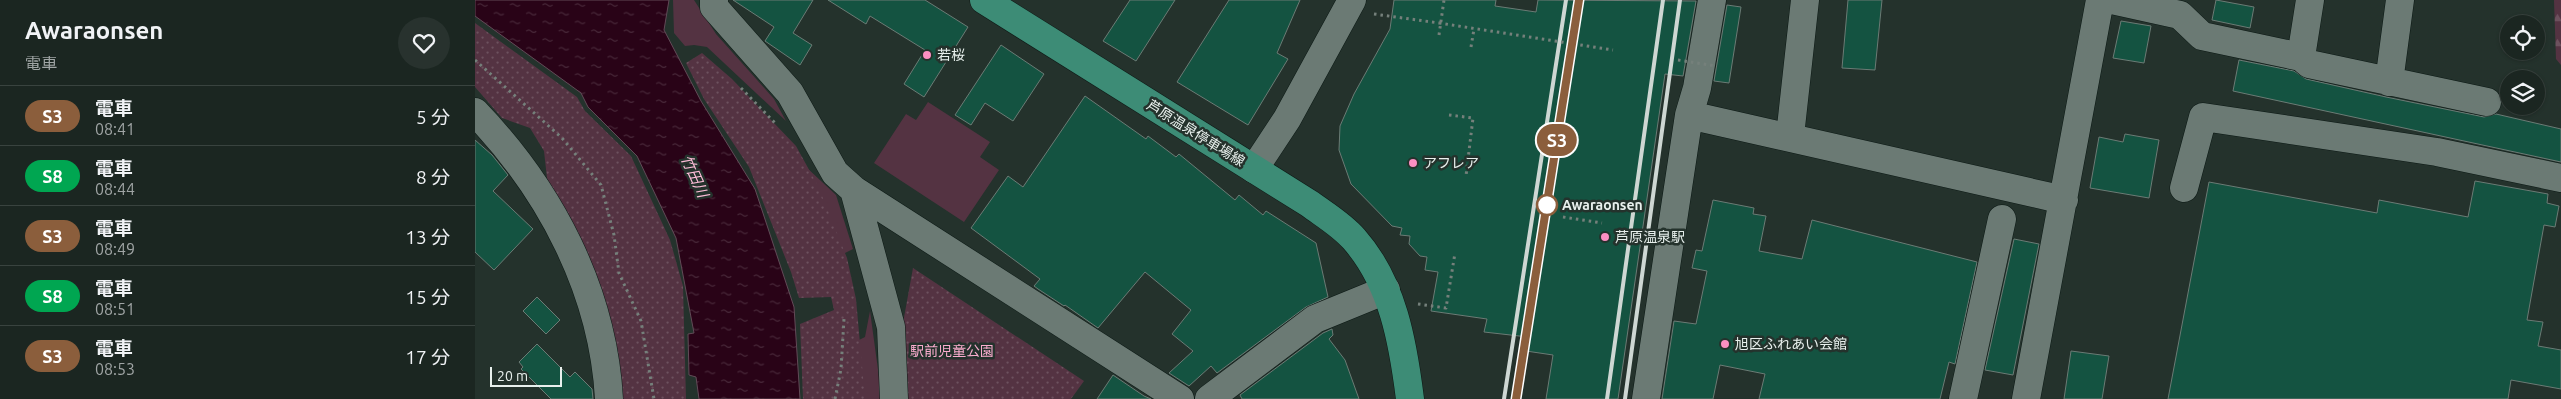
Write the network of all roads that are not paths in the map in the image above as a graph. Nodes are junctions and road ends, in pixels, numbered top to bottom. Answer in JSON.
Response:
{"nodes":[{"id":1,"x":714,"y":0,"type":"edge"},
{"id":2,"x":984,"y":0,"type":"edge"},
{"id":3,"x":1712,"y":0,"type":"edge"},
{"id":4,"x":1805,"y":0,"type":"edge"},
{"id":5,"x":2100,"y":0,"type":"edge"},
{"id":6,"x":2112,"y":0,"type":"edge"},
{"id":7,"x":2310,"y":0,"type":"edge"},
{"id":8,"x":2400,"y":0,"type":"edge"},
{"id":9,"x":1361,"y":6,"type":"edge"},
{"id":10,"x":2301,"y":57,"type":"junction"},
{"id":11,"x":2389,"y":82,"type":"junction"},
{"id":12,"x":2487,"y":102,"type":"dead end"},
{"id":13,"x":475,"y":112,"type":"edge"},
{"id":14,"x":1689,"y":115,"type":"junction"},
{"id":15,"x":1790,"y":136,"type":"junction"},
{"id":16,"x":1254,"y":169,"type":"junction"},
{"id":17,"x":2561,"y":178,"type":"edge"},
{"id":18,"x":2184,"y":188,"type":"dead end"},
{"id":19,"x":854,"y":190,"type":"junction"},
{"id":20,"x":2064,"y":200,"type":"junction"},
{"id":21,"x":2002,"y":219,"type":"dead end"},
{"id":22,"x":1386,"y":290,"type":"junction"},
{"id":23,"x":609,"y":399,"type":"edge"},
{"id":24,"x":894,"y":399,"type":"edge"},
{"id":25,"x":1180,"y":399,"type":"edge"},
{"id":26,"x":1209,"y":399,"type":"edge"},
{"id":27,"x":1410,"y":399,"type":"edge"},
{"id":28,"x":1646,"y":399,"type":"edge"},
{"id":29,"x":1963,"y":399,"type":"edge"},
{"id":30,"x":2026,"y":399,"type":"edge"}],
"edges":[{"from":1,"to":19,"type":"street"},
{"from":2,"to":16,"type":"main road","name":"芦原温泉停車場線"},
{"from":3,"to":14,"type":"street"},
{"from":4,"to":15,"type":"street"},
{"from":5,"to":20,"type":"street"},
{"from":6,"to":10,"type":"street"},
{"from":7,"to":10,"type":"street"},
{"from":8,"to":11,"type":"street"},
{"from":9,"to":16,"type":"street"},
{"from":10,"to":11,"type":"street"},
{"from":11,"to":12,"type":"street"},
{"from":13,"to":23,"type":"street"},
{"from":14,"to":15,"type":"street"},
{"from":14,"to":28,"type":"street"},
{"from":15,"to":20,"type":"street"},
{"from":16,"to":22,"type":"main road","name":"芦原温泉停車場線"},
{"from":17,"to":18,"type":"street"},
{"from":19,"to":24,"type":"street"},
{"from":19,"to":25,"type":"street"},
{"from":20,"to":30,"type":"street"},
{"from":21,"to":29,"type":"street"},
{"from":22,"to":26,"type":"street"},
{"from":22,"to":27,"type":"main road","name":"芦原温泉停車場線"}]}
